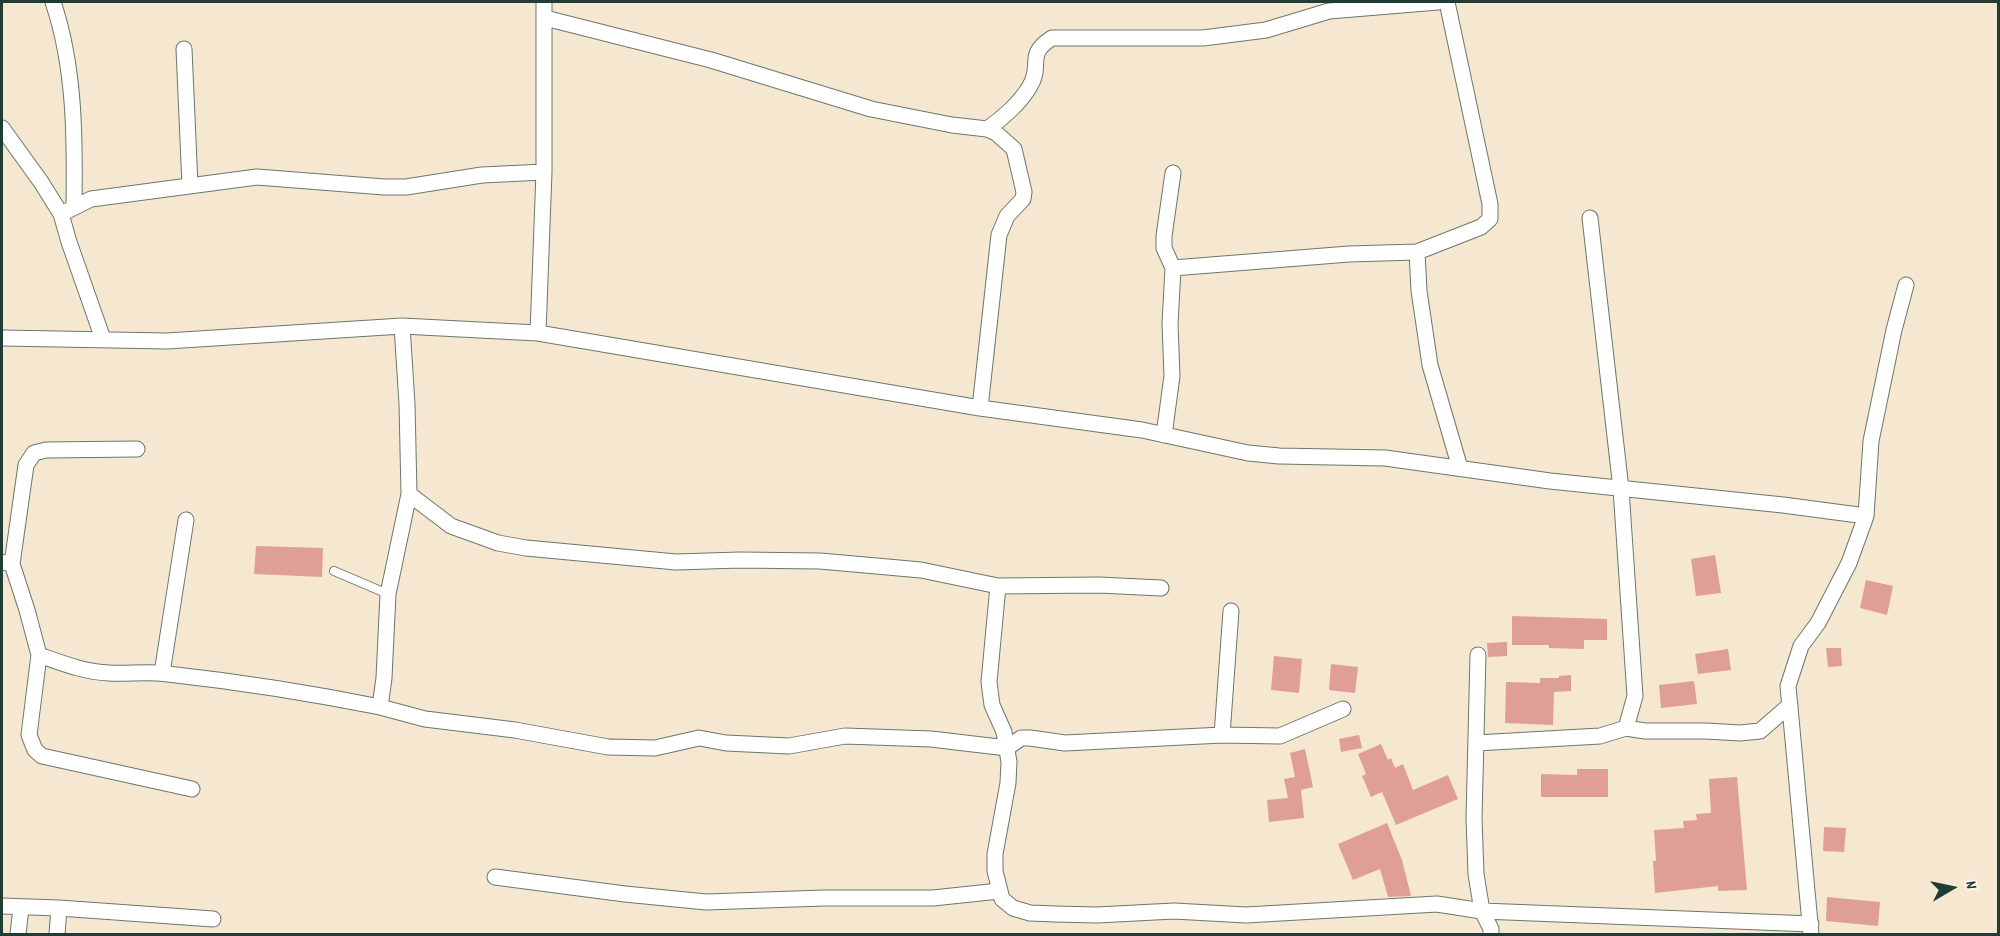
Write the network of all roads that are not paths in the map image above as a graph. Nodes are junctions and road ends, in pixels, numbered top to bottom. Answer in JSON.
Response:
{"nodes":[{"id":1,"x":53,"y":2,"type":"edge"},
{"id":2,"x":544,"y":2,"type":"edge"},
{"id":3,"x":1438,"y":2,"type":"edge"},
{"id":4,"x":1448,"y":2,"type":"edge"},
{"id":5,"x":544,"y":18,"type":"junction"},
{"id":6,"x":184,"y":49,"type":"dead end"},
{"id":7,"x":2,"y":128,"type":"edge"},
{"id":8,"x":987,"y":129,"type":"junction"},
{"id":9,"x":544,"y":172,"type":"junction"},
{"id":10,"x":1173,"y":173,"type":"dead end"},
{"id":11,"x":190,"y":186,"type":"junction"},
{"id":12,"x":68,"y":210,"type":"junction"},
{"id":13,"x":1590,"y":218,"type":"dead end"},
{"id":14,"x":1417,"y":252,"type":"junction"},
{"id":15,"x":1173,"y":268,"type":"junction"},
{"id":16,"x":1906,"y":285,"type":"dead end"},
{"id":17,"x":402,"y":326,"type":"junction"},
{"id":18,"x":538,"y":333,"type":"junction"},
{"id":19,"x":2,"y":338,"type":"edge"},
{"id":20,"x":103,"y":339,"type":"junction"},
{"id":21,"x":980,"y":408,"type":"junction"},
{"id":22,"x":1164,"y":435,"type":"junction"},
{"id":23,"x":137,"y":449,"type":"dead end"},
{"id":24,"x":1460,"y":468,"type":"junction"},
{"id":25,"x":1621,"y":489,"type":"junction"},
{"id":26,"x":409,"y":494,"type":"junction"},
{"id":27,"x":1866,"y":516,"type":"junction"},
{"id":28,"x":186,"y":520,"type":"dead end"},
{"id":29,"x":7,"y":563,"type":"edge"},
{"id":30,"x":334,"y":571,"type":"dead end"},
{"id":31,"x":998,"y":586,"type":"junction"},
{"id":32,"x":1161,"y":588,"type":"dead end"},
{"id":33,"x":388,"y":594,"type":"junction"},
{"id":34,"x":1231,"y":611,"type":"dead end"},
{"id":35,"x":39,"y":655,"type":"junction"},
{"id":36,"x":1478,"y":655,"type":"dead end"},
{"id":37,"x":162,"y":673,"type":"junction"},
{"id":38,"x":1790,"y":705,"type":"junction"},
{"id":39,"x":380,"y":707,"type":"junction"},
{"id":40,"x":1343,"y":709,"type":"dead end"},
{"id":41,"x":1626,"y":728,"type":"junction"},
{"id":42,"x":1222,"y":735,"type":"junction"},
{"id":43,"x":1476,"y":744,"type":"junction"},
{"id":44,"x":1007,"y":748,"type":"junction"},
{"id":45,"x":192,"y":789,"type":"dead end"},
{"id":46,"x":495,"y":877,"type":"dead end"},
{"id":47,"x":999,"y":891,"type":"junction"},
{"id":48,"x":2,"y":906,"type":"edge"},
{"id":49,"x":21,"y":908,"type":"junction"},
{"id":50,"x":59,"y":908,"type":"junction"},
{"id":51,"x":1482,"y":911,"type":"junction"},
{"id":52,"x":213,"y":919,"type":"dead end"},
{"id":53,"x":1811,"y":929,"type":"edge"},
{"id":54,"x":18,"y":934,"type":"edge"},
{"id":55,"x":57,"y":934,"type":"edge"},
{"id":56,"x":1491,"y":934,"type":"edge"}],
"edges":[{"from":1,"to":12,"type":"street"},
{"from":2,"to":5,"type":"street"},
{"from":3,"to":8,"type":"street"},
{"from":4,"to":14,"type":"street"},
{"from":5,"to":8,"type":"street"},
{"from":5,"to":9,"type":"street"},
{"from":6,"to":11,"type":"street"},
{"from":7,"to":12,"type":"street"},
{"from":8,"to":21,"type":"street"},
{"from":9,"to":11,"type":"street"},
{"from":9,"to":18,"type":"street"},
{"from":10,"to":15,"type":"street"},
{"from":11,"to":12,"type":"street"},
{"from":12,"to":20,"type":"street"},
{"from":13,"to":25,"type":"street"},
{"from":14,"to":15,"type":"street"},
{"from":14,"to":24,"type":"street"},
{"from":15,"to":22,"type":"street"},
{"from":16,"to":27,"type":"street"},
{"from":17,"to":18,"type":"street"},
{"from":17,"to":20,"type":"street"},
{"from":17,"to":26,"type":"street"},
{"from":18,"to":21,"type":"street"},
{"from":19,"to":20,"type":"street"},
{"from":21,"to":22,"type":"street"},
{"from":22,"to":24,"type":"street"},
{"from":23,"to":29,"type":"street"},
{"from":24,"to":25,"type":"street"},
{"from":25,"to":27,"type":"street"},
{"from":25,"to":41,"type":"street"},
{"from":26,"to":31,"type":"street"},
{"from":26,"to":33,"type":"street"},
{"from":27,"to":38,"type":"street"},
{"from":28,"to":37,"type":"street"},
{"from":29,"to":35,"type":"street"},
{"from":30,"to":33,"type":"lane"},
{"from":31,"to":32,"type":"street"},
{"from":31,"to":44,"type":"street"},
{"from":33,"to":39,"type":"street"},
{"from":34,"to":42,"type":"street"},
{"from":35,"to":37,"type":"street"},
{"from":35,"to":45,"type":"street"},
{"from":36,"to":43,"type":"street"},
{"from":37,"to":39,"type":"street"},
{"from":38,"to":41,"type":"street"},
{"from":38,"to":53,"type":"street"},
{"from":39,"to":44,"type":"street"},
{"from":40,"to":42,"type":"street"},
{"from":41,"to":43,"type":"street"},
{"from":42,"to":44,"type":"street"},
{"from":43,"to":51,"type":"street"},
{"from":44,"to":47,"type":"street"},
{"from":46,"to":47,"type":"street"},
{"from":47,"to":51,"type":"street"},
{"from":48,"to":49,"type":"street"},
{"from":49,"to":50,"type":"street"},
{"from":49,"to":54,"type":"street"},
{"from":50,"to":52,"type":"street"},
{"from":50,"to":55,"type":"street"},
{"from":51,"to":53,"type":"street"},
{"from":51,"to":56,"type":"street"}]}
